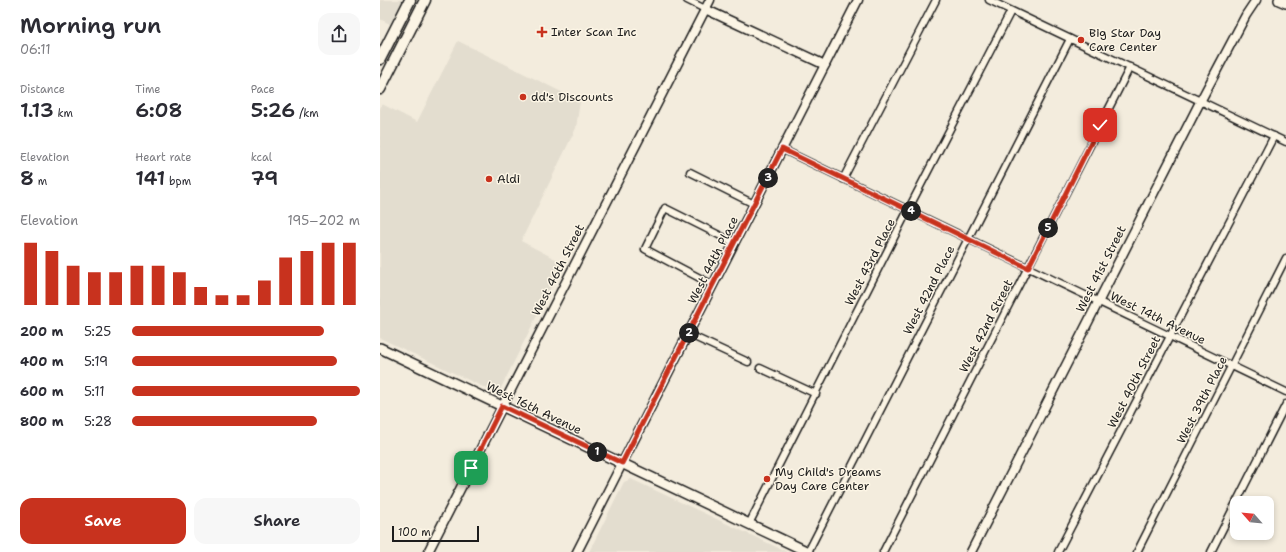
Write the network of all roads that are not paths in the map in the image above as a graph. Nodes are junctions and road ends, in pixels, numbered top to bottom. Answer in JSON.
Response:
{"nodes":[{"id":1,"x":410,"y":0,"type":"edge"},
{"id":2,"x":425,"y":0,"type":"edge"},
{"id":3,"x":687,"y":0,"type":"edge"},
{"id":4,"x":710,"y":0,"type":"edge"},
{"id":5,"x":858,"y":0,"type":"edge"},
{"id":6,"x":936,"y":0,"type":"edge"},
{"id":7,"x":989,"y":0,"type":"edge"},
{"id":8,"x":1256,"y":0,"type":"edge"},
{"id":9,"x":1279,"y":0,"type":"edge"},
{"id":10,"x":1286,"y":3,"type":"edge"},
{"id":11,"x":705,"y":8,"type":"junction"},
{"id":12,"x":1011,"y":11,"type":"junction"},
{"id":13,"x":1070,"y":39,"type":"junction"},
{"id":14,"x":380,"y":59,"type":"edge"},
{"id":15,"x":825,"y":65,"type":"junction"},
{"id":16,"x":1130,"y":67,"type":"junction"},
{"id":17,"x":380,"y":87,"type":"edge"},
{"id":18,"x":1201,"y":100,"type":"junction"},
{"id":19,"x":1274,"y":136,"type":"junction"},
{"id":20,"x":1286,"y":142,"type":"edge"},
{"id":21,"x":782,"y":149,"type":"junction"},
{"id":22,"x":690,"y":172,"type":"dead end"},
{"id":23,"x":843,"y":179,"type":"junction"},
{"id":24,"x":754,"y":204,"type":"junction"},
{"id":25,"x":908,"y":210,"type":"junction"},
{"id":26,"x":968,"y":239,"type":"junction"},
{"id":27,"x":735,"y":243,"type":"junction"},
{"id":28,"x":1286,"y":258,"type":"edge"},
{"id":29,"x":1028,"y":268,"type":"junction"},
{"id":30,"x":713,"y":285,"type":"junction"},
{"id":31,"x":1098,"y":302,"type":"junction"},
{"id":32,"x":688,"y":334,"type":"junction"},
{"id":33,"x":1170,"y":337,"type":"junction"},
{"id":34,"x":380,"y":348,"type":"edge"},
{"id":35,"x":748,"y":362,"type":"dead end"},
{"id":36,"x":1231,"y":366,"type":"junction"},
{"id":37,"x":760,"y":368,"type":"dead end"},
{"id":38,"x":1286,"y":392,"type":"edge"},
{"id":39,"x":816,"y":394,"type":"junction"},
{"id":40,"x":1286,"y":404,"type":"edge"},
{"id":41,"x":502,"y":406,"type":"junction"},
{"id":42,"x":622,"y":463,"type":"junction"},
{"id":43,"x":749,"y":524,"type":"junction"},
{"id":44,"x":428,"y":552,"type":"edge"},
{"id":45,"x":577,"y":552,"type":"edge"},
{"id":46,"x":806,"y":552,"type":"edge"},
{"id":47,"x":883,"y":552,"type":"edge"},
{"id":48,"x":971,"y":552,"type":"edge"},
{"id":49,"x":1058,"y":552,"type":"edge"},
{"id":50,"x":1137,"y":552,"type":"edge"},
{"id":51,"x":1211,"y":552,"type":"edge"}],
"edges":[{"from":1,"to":14,"type":"main road"},
{"from":2,"to":17,"type":"main road"},
{"from":3,"to":11,"type":"street"},
{"from":4,"to":11,"type":"street","name":"West 46th Street"},
{"from":5,"to":15,"type":"street","name":"West 44th Place"},
{"from":6,"to":23,"type":"street"},
{"from":7,"to":12,"type":"street"},
{"from":8,"to":18,"type":"street","name":"West 41st Street"},
{"from":9,"to":10,"type":"main road"},
{"from":11,"to":15,"type":"street"},
{"from":11,"to":41,"type":"street","name":"West 46th Street"},
{"from":12,"to":13,"type":"street"},
{"from":12,"to":25,"type":"street","name":"West 43rd Place"},
{"from":13,"to":16,"type":"street"},
{"from":13,"to":26,"type":"street","name":"West 42nd Place"},
{"from":15,"to":21,"type":"street","name":"West 44th Place"},
{"from":16,"to":18,"type":"street"},
{"from":16,"to":29,"type":"street","name":"West 42nd Street"},
{"from":18,"to":19,"type":"street"},
{"from":18,"to":31,"type":"street","name":"West 41st Street"},
{"from":19,"to":20,"type":"street"},
{"from":19,"to":33,"type":"street","name":"West 40th Street"},
{"from":21,"to":23,"type":"street","name":"West 14th Avenue"},
{"from":21,"to":24,"type":"street","name":"West 44th Place"},
{"from":22,"to":24,"type":"street"},
{"from":23,"to":25,"type":"street","name":"West 14th Avenue"},
{"from":24,"to":27,"type":"street","name":"West 44th Place"},
{"from":25,"to":26,"type":"street","name":"West 14th Avenue"},
{"from":25,"to":39,"type":"street","name":"West 43rd Place"},
{"from":26,"to":29,"type":"street","name":"West 14th Avenue"},
{"from":26,"to":46,"type":"street","name":"West 42nd Place"},
{"from":27,"to":30,"type":"street","name":"West 44th Place"},
{"from":27,"to":30,"type":"street"},
{"from":28,"to":36,"type":"street","name":"West 39th Place"},
{"from":29,"to":31,"type":"street","name":"West 14th Avenue"},
{"from":29,"to":47,"type":"street","name":"West 42nd Street"},
{"from":30,"to":32,"type":"street","name":"West 44th Place"},
{"from":31,"to":33,"type":"street","name":"West 14th Avenue"},
{"from":31,"to":48,"type":"street","name":"West 41st Street"},
{"from":32,"to":35,"type":"street"},
{"from":32,"to":42,"type":"street","name":"West 44th Place"},
{"from":33,"to":36,"type":"street","name":"West 14th Avenue"},
{"from":33,"to":49,"type":"street","name":"West 40th Street"},
{"from":34,"to":41,"type":"main road","name":"West 16th Avenue"},
{"from":36,"to":38,"type":"street","name":"West 14th Avenue"},
{"from":36,"to":50,"type":"street","name":"West 39th Place"},
{"from":37,"to":39,"type":"street"},
{"from":39,"to":43,"type":"street","name":"West 43rd Place"},
{"from":40,"to":51,"type":"street"},
{"from":41,"to":42,"type":"main road","name":"West 16th Avenue"},
{"from":41,"to":44,"type":"street","name":"West 46th Street"},
{"from":42,"to":43,"type":"main road","name":"West 16th Avenue"},
{"from":42,"to":45,"type":"street","name":"West 44th Place"},
{"from":43,"to":46,"type":"main road","name":"West 16th Avenue"}]}
